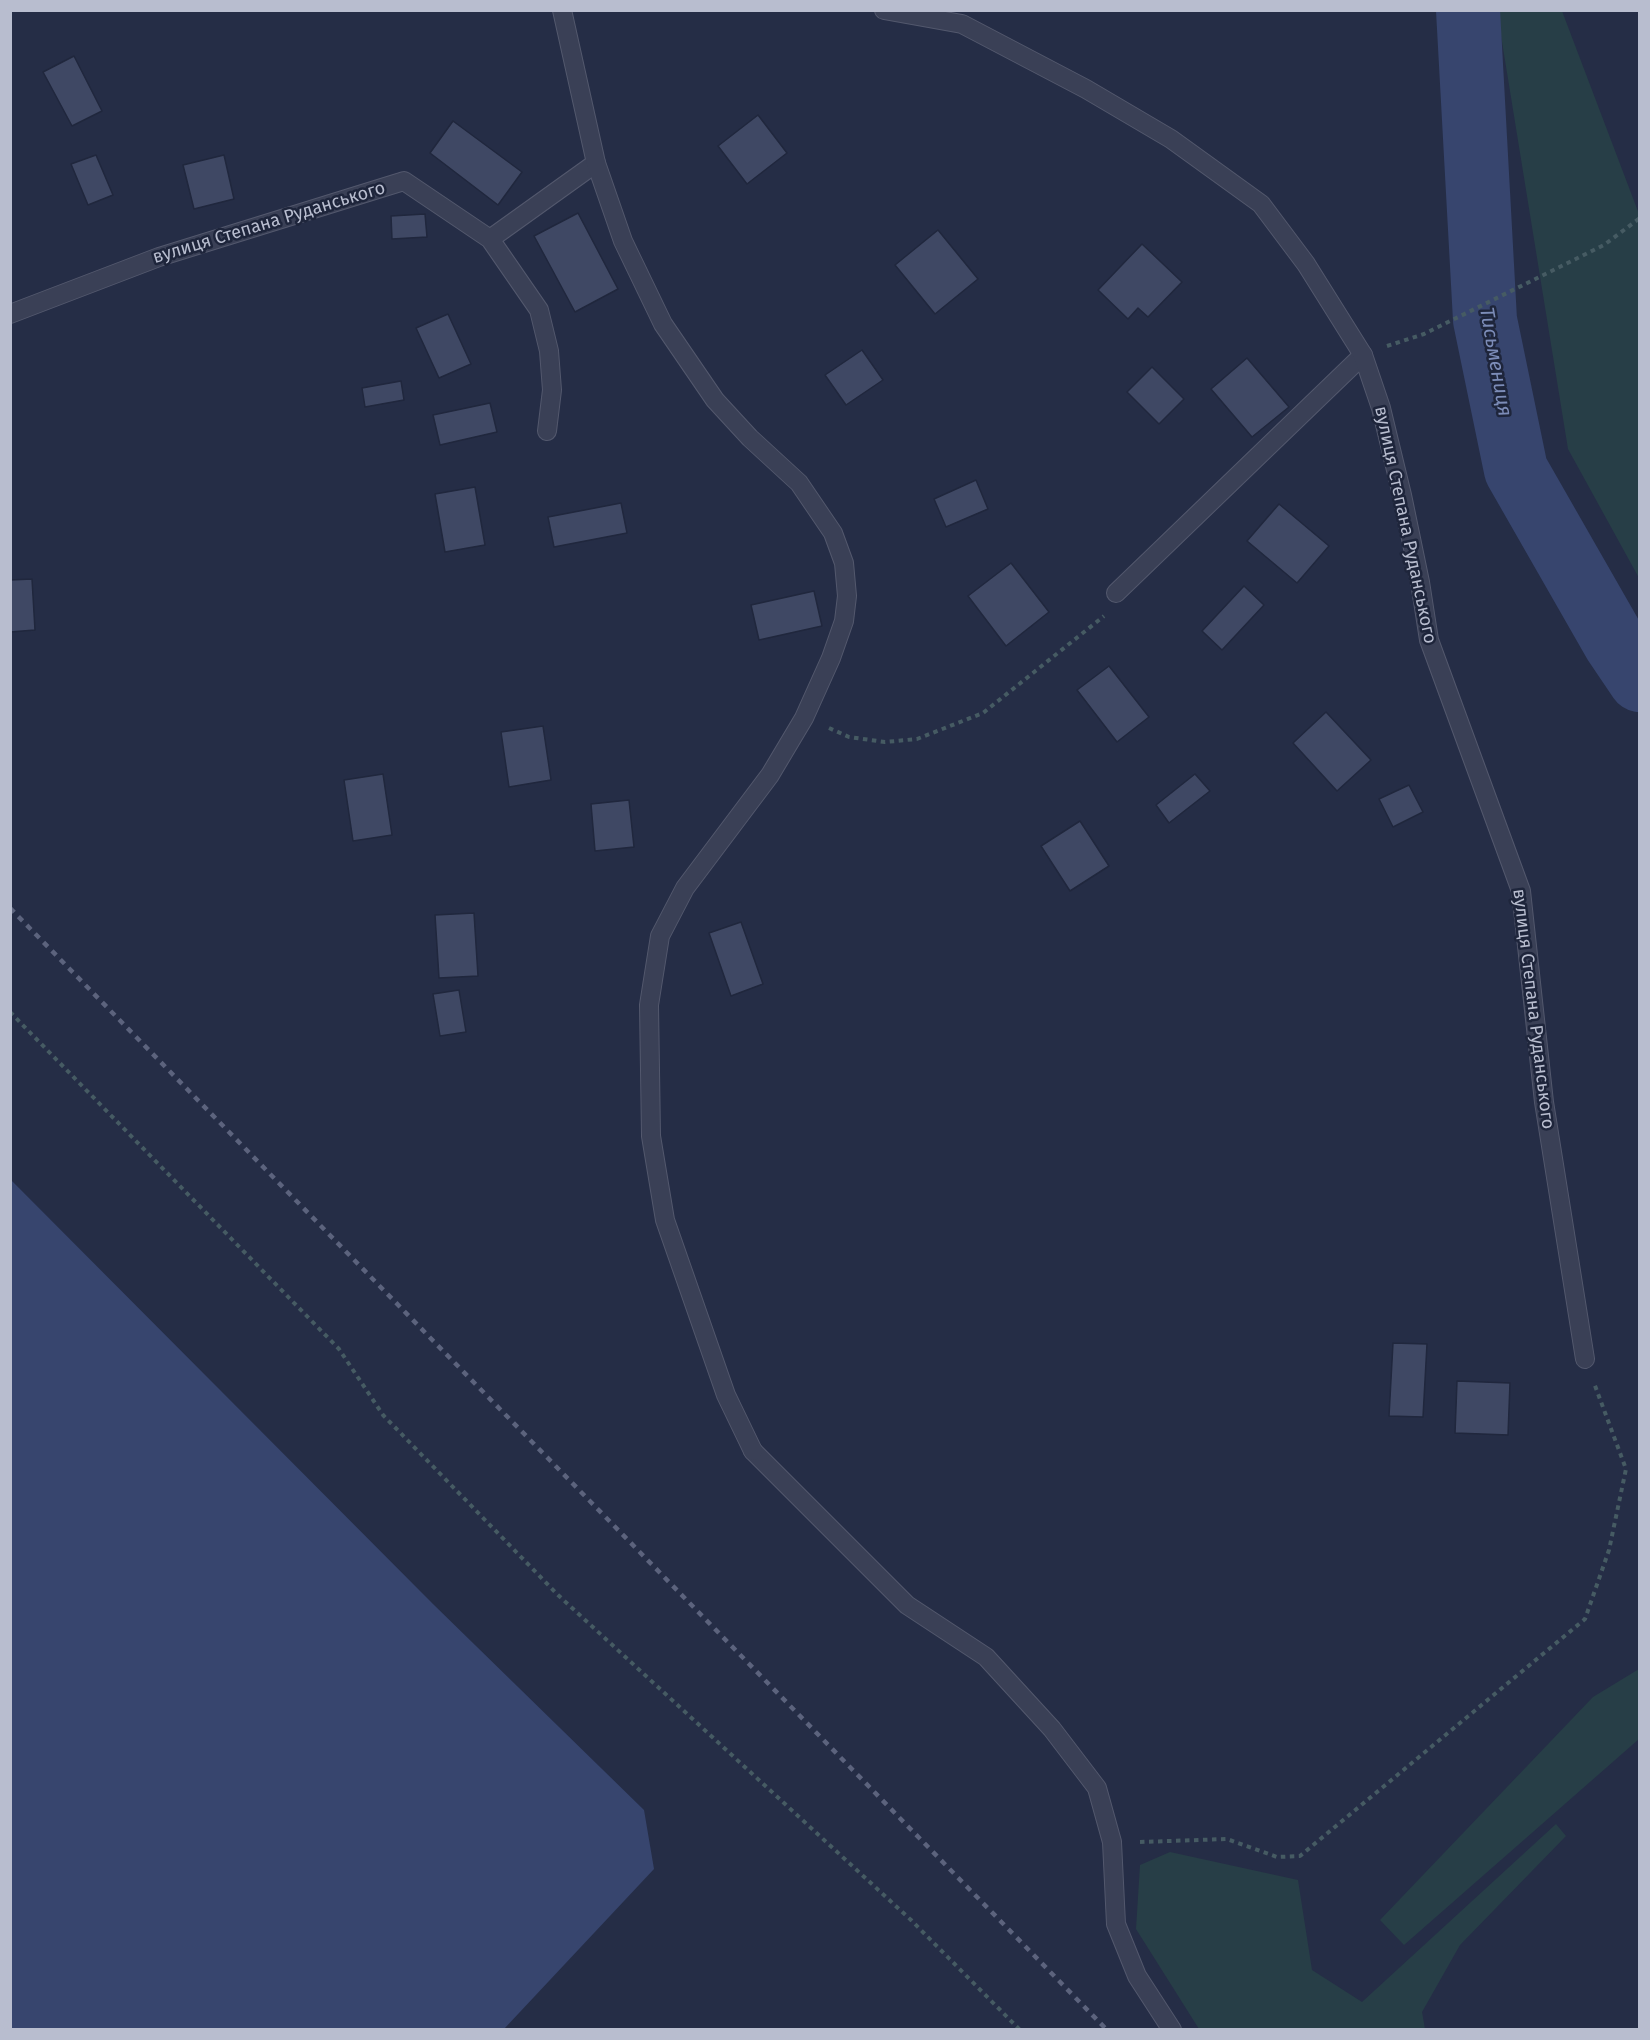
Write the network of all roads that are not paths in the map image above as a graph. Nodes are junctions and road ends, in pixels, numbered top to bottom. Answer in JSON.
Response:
{"nodes":[{"id":1,"x":562,"y":10,"type":"edge"},
{"id":2,"x":884,"y":10,"type":"edge"},
{"id":3,"x":596,"y":163,"type":"junction"},
{"id":4,"x":490,"y":239,"type":"junction"},
{"id":5,"x":10,"y":314,"type":"edge"},
{"id":6,"x":1363,"y":355,"type":"junction"},
{"id":7,"x":547,"y":431,"type":"dead end"},
{"id":8,"x":1116,"y":593,"type":"road end"},
{"id":9,"x":1585,"y":1359,"type":"road end"},
{"id":10,"x":1172,"y":2030,"type":"edge"}],
"edges":[{"from":1,"to":3,"type":"street"},
{"from":2,"to":6,"type":"street","name":"вулиця Степана Руданського"},
{"from":3,"to":4,"type":"street"},
{"from":3,"to":10,"type":"street"},
{"from":4,"to":5,"type":"street","name":"вулиця Степана Руданського"},
{"from":4,"to":7,"type":"street","name":"вулиця Степана Руданського"},
{"from":6,"to":8,"type":"street"},
{"from":6,"to":9,"type":"street","name":"вулиця Степана Руданського"}]}
